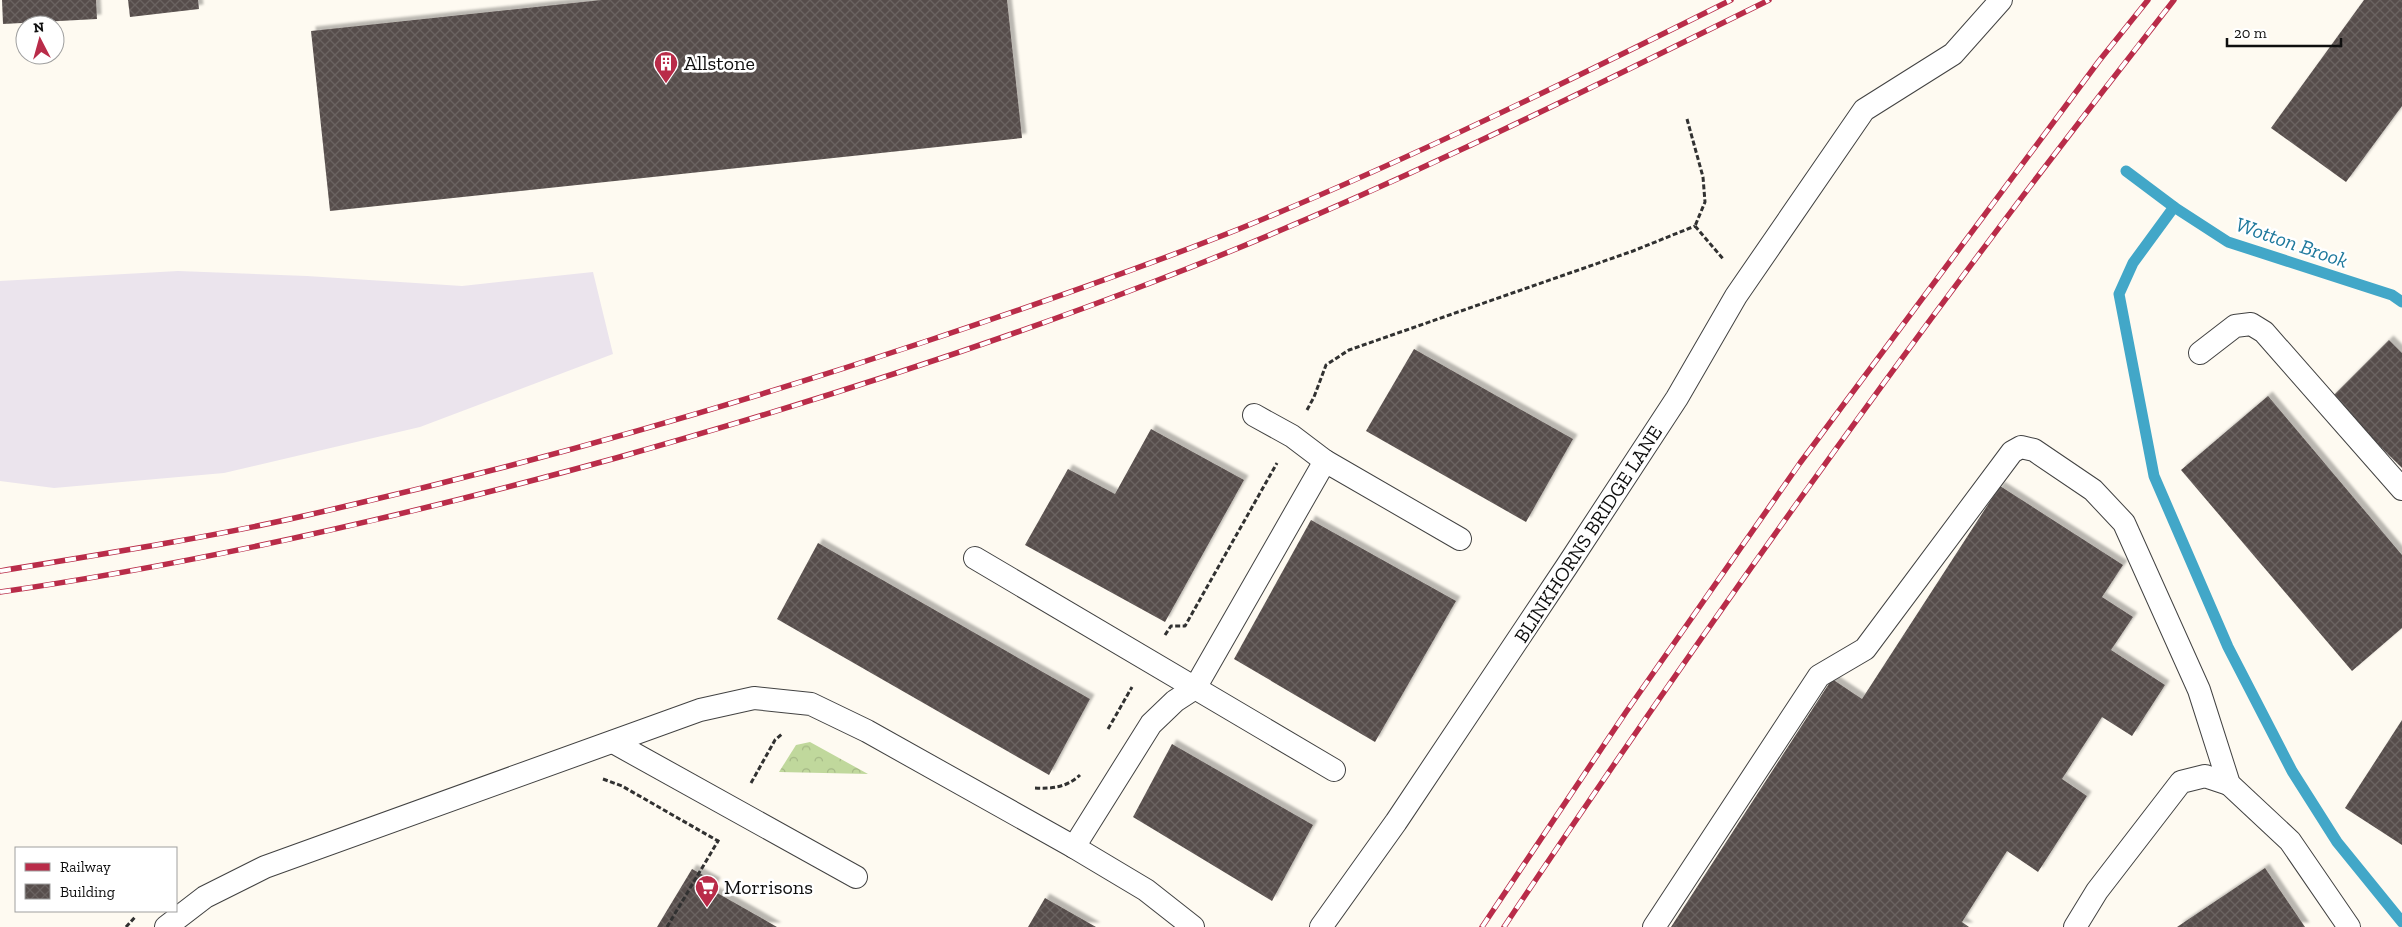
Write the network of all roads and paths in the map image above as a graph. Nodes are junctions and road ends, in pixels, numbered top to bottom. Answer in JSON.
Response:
{"nodes":[{"id":1,"x":2001,"y":0,"type":"edge"},
{"id":2,"x":1687,"y":119,"type":"dead end"},
{"id":3,"x":1695,"y":226,"type":"junction"},
{"id":4,"x":1736,"y":296,"type":"junction"},
{"id":5,"x":2200,"y":353,"type":"dead end"},
{"id":6,"x":1254,"y":415,"type":"dead end"},
{"id":7,"x":1292,"y":436,"type":"junction"},
{"id":8,"x":1325,"y":461,"type":"junction"},
{"id":9,"x":2402,"y":489,"type":"edge"},
{"id":10,"x":1460,"y":538,"type":"dead end"},
{"id":11,"x":975,"y":558,"type":"dead end"},
{"id":12,"x":1149,"y":660,"type":"junction"},
{"id":13,"x":1196,"y":688,"type":"junction"},
{"id":14,"x":785,"y":732,"type":"dead end"},
{"id":15,"x":1105,"y":734,"type":"dead end"},
{"id":16,"x":613,"y":742,"type":"junction"},
{"id":17,"x":1334,"y":770,"type":"dead end"},
{"id":18,"x":1083,"y":772,"type":"dead end"},
{"id":19,"x":596,"y":779,"type":"dead end"},
{"id":20,"x":2229,"y":784,"type":"junction"},
{"id":21,"x":1029,"y":788,"type":"dead end"},
{"id":22,"x":736,"y":811,"type":"junction"},
{"id":23,"x":718,"y":841,"type":"junction"},
{"id":24,"x":1074,"y":847,"type":"junction"},
{"id":25,"x":856,"y":877,"type":"dead end"},
{"id":26,"x":166,"y":927,"type":"edge"},
{"id":27,"x":667,"y":927,"type":"edge"},
{"id":28,"x":1193,"y":927,"type":"edge"},
{"id":29,"x":1321,"y":927,"type":"edge"},
{"id":30,"x":1654,"y":927,"type":"edge"},
{"id":31,"x":2075,"y":927,"type":"edge"},
{"id":32,"x":2349,"y":927,"type":"edge"}],
"edges":[{"from":1,"to":4,"type":"lane","name":"BLINKHORNS BRIDGE LANE"},
{"from":2,"to":3,"type":"path"},
{"from":3,"to":4,"type":"path"},
{"from":3,"to":7,"type":"path"},
{"from":4,"to":29,"type":"lane","name":"BLINKHORNS BRIDGE LANE"},
{"from":5,"to":9,"type":"lane"},
{"from":6,"to":7,"type":"lane"},
{"from":7,"to":8,"type":"lane"},
{"from":7,"to":12,"type":"path"},
{"from":8,"to":10,"type":"lane"},
{"from":8,"to":13,"type":"lane"},
{"from":11,"to":12,"type":"lane"},
{"from":12,"to":13,"type":"lane"},
{"from":12,"to":15,"type":"path"},
{"from":13,"to":17,"type":"lane"},
{"from":13,"to":24,"type":"lane"},
{"from":14,"to":22,"type":"path"},
{"from":16,"to":22,"type":"lane"},
{"from":16,"to":24,"type":"lane"},
{"from":16,"to":26,"type":"lane"},
{"from":18,"to":21,"type":"path"},
{"from":19,"to":23,"type":"path"},
{"from":20,"to":30,"type":"lane"},
{"from":20,"to":31,"type":"lane"},
{"from":20,"to":32,"type":"lane"},
{"from":22,"to":23,"type":"path"},
{"from":22,"to":25,"type":"lane"},
{"from":23,"to":27,"type":"path"},
{"from":24,"to":28,"type":"lane"}]}
